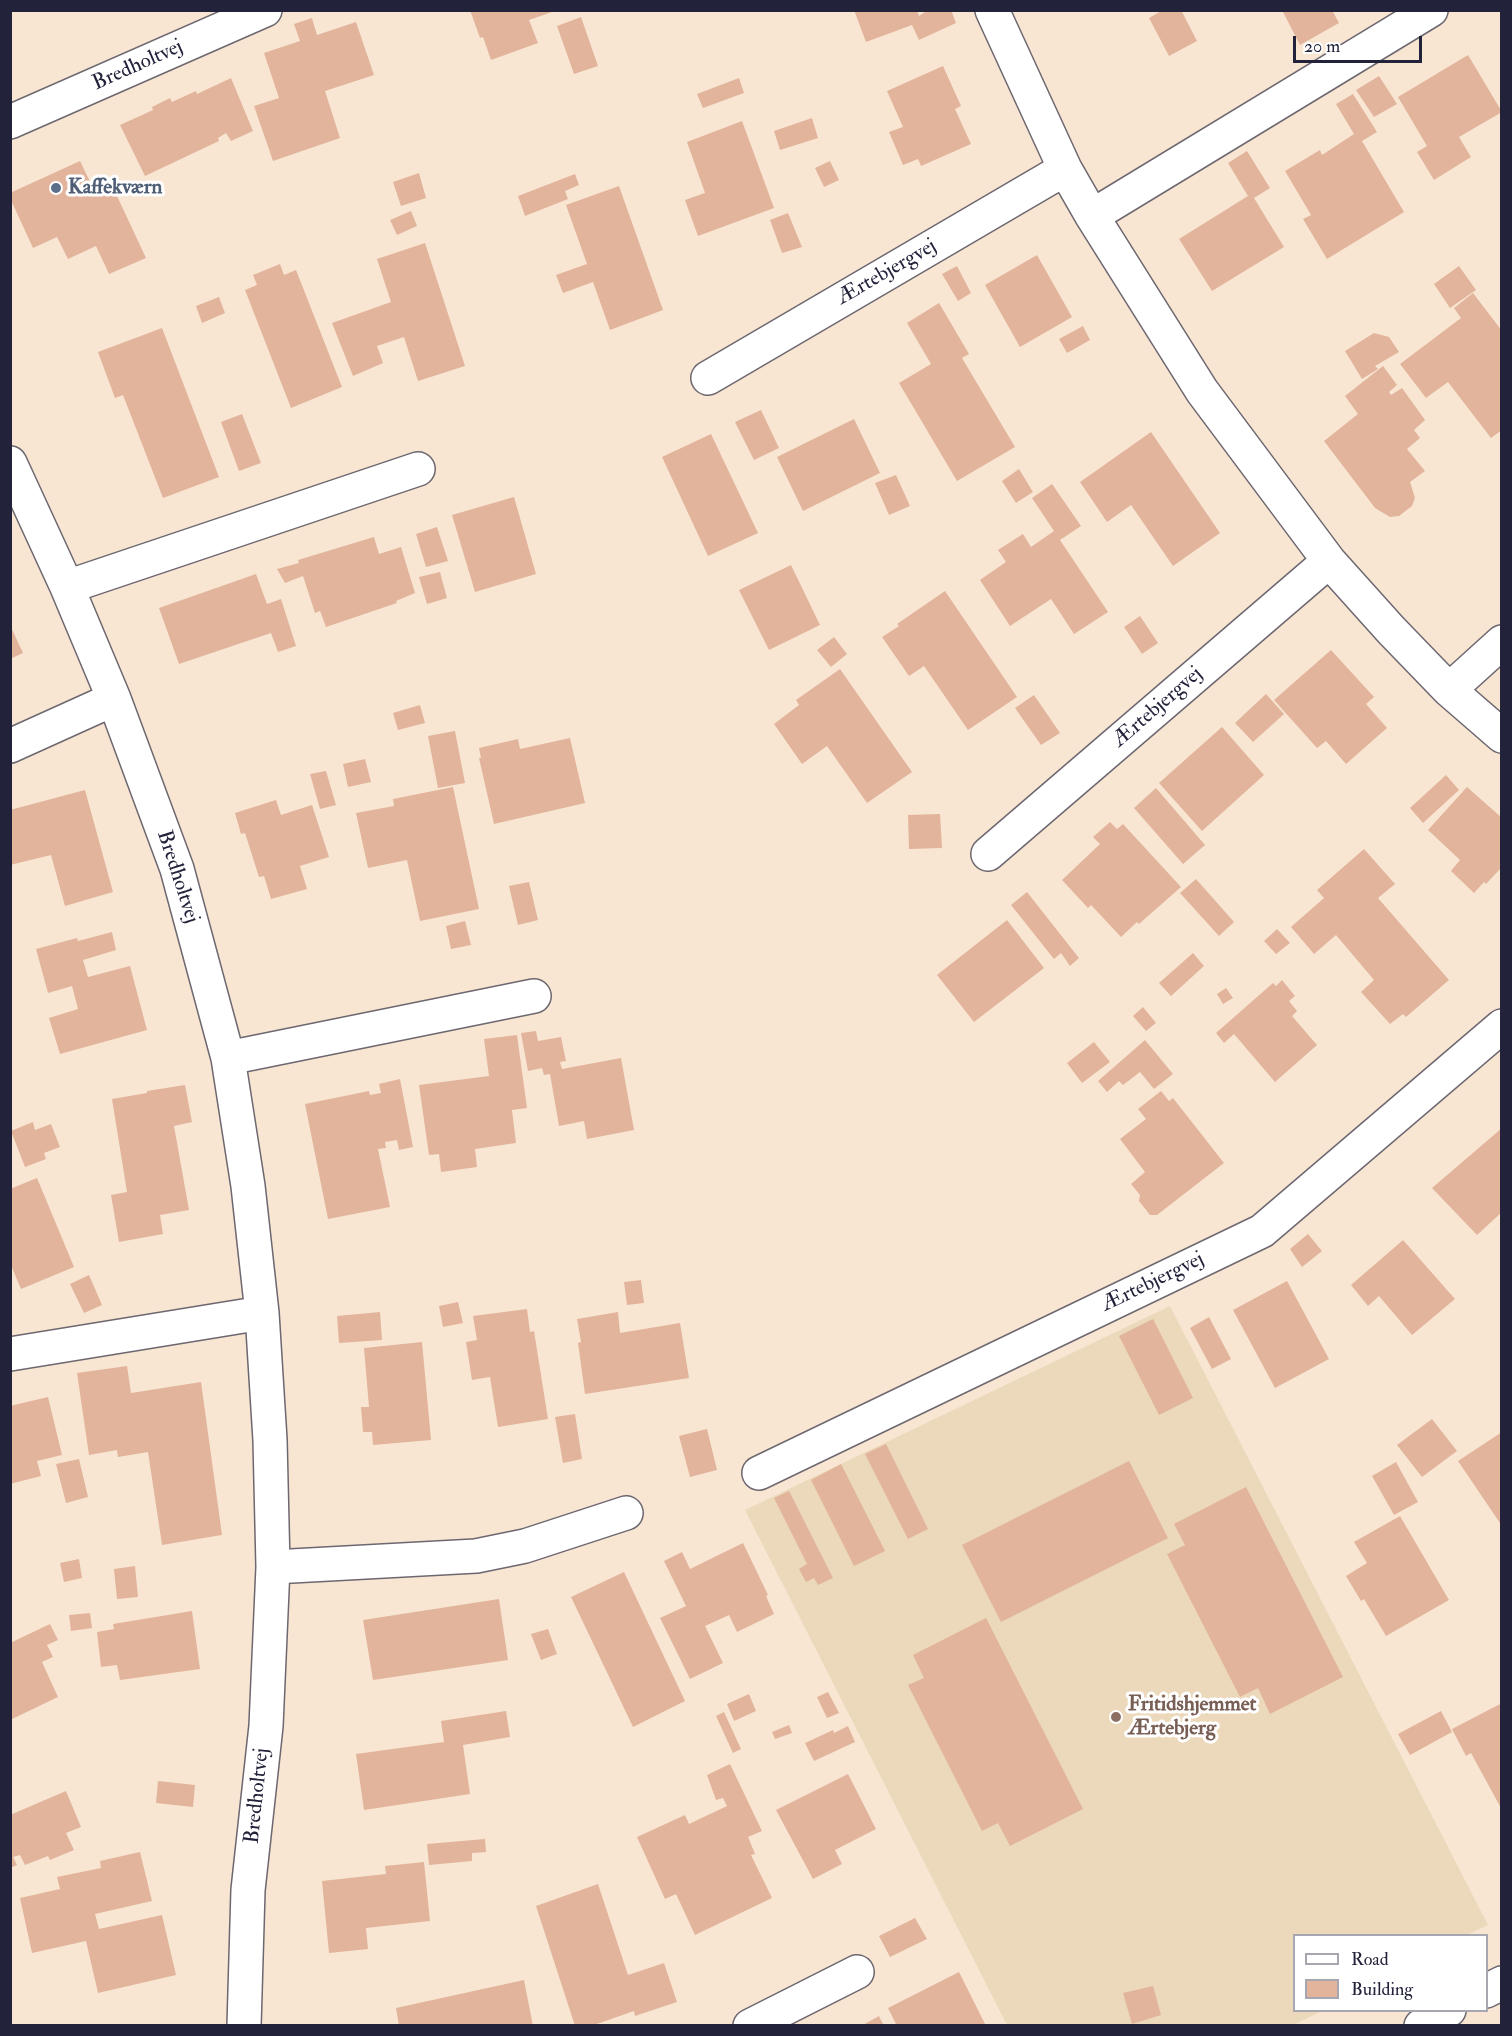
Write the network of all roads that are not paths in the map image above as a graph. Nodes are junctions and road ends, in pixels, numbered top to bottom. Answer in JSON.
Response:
{"nodes":[{"id":1,"x":265,"y":10,"type":"edge"},
{"id":2,"x":992,"y":10,"type":"edge"},
{"id":3,"x":1431,"y":10,"type":"edge"},
{"id":4,"x":10,"y":122,"type":"edge"},
{"id":5,"x":1065,"y":169,"type":"junction"},
{"id":6,"x":1092,"y":216,"type":"junction"},
{"id":7,"x":708,"y":378,"type":"dead end"},
{"id":8,"x":10,"y":463,"type":"edge"},
{"id":9,"x":418,"y":469,"type":"dead end"},
{"id":10,"x":1329,"y":561,"type":"junction"},
{"id":11,"x":67,"y":586,"type":"junction"},
{"id":12,"x":1502,"y":642,"type":"edge"},
{"id":13,"x":1449,"y":690,"type":"junction"},
{"id":14,"x":114,"y":699,"type":"junction"},
{"id":15,"x":1502,"y":736,"type":"edge"},
{"id":16,"x":10,"y":746,"type":"edge"},
{"id":17,"x":988,"y":854,"type":"dead end"},
{"id":18,"x":534,"y":996,"type":"dead end"},
{"id":19,"x":1502,"y":1026,"type":"edge"},
{"id":20,"x":228,"y":1058,"type":"junction"},
{"id":21,"x":262,"y":1313,"type":"junction"},
{"id":22,"x":10,"y":1354,"type":"edge"},
{"id":23,"x":759,"y":1473,"type":"dead end"},
{"id":24,"x":627,"y":1513,"type":"dead end"},
{"id":25,"x":273,"y":1567,"type":"junction"},
{"id":26,"x":857,"y":1972,"type":"dead end"},
{"id":27,"x":1502,"y":1983,"type":"edge"},
{"id":28,"x":1488,"y":1990,"type":"edge"},
{"id":29,"x":1445,"y":2012,"type":"edge"},
{"id":30,"x":244,"y":2025,"type":"edge"},
{"id":31,"x":750,"y":2025,"type":"edge"},
{"id":32,"x":1420,"y":2025,"type":"edge"}],
"edges":[{"from":1,"to":4,"type":"street","name":"Bredholtvej"},
{"from":2,"to":5,"type":"street"},
{"from":3,"to":6,"type":"street"},
{"from":5,"to":6,"type":"street"},
{"from":5,"to":7,"type":"street","name":"Ærtebjergvej"},
{"from":6,"to":10,"type":"street"},
{"from":8,"to":11,"type":"street","name":"Bredholtvej"},
{"from":9,"to":11,"type":"street"},
{"from":10,"to":13,"type":"street"},
{"from":10,"to":17,"type":"street","name":"Ærtebjergvej"},
{"from":11,"to":14,"type":"street","name":"Bredholtvej"},
{"from":12,"to":13,"type":"street"},
{"from":13,"to":15,"type":"street"},
{"from":14,"to":16,"type":"street"},
{"from":14,"to":20,"type":"street","name":"Bredholtvej"},
{"from":18,"to":20,"type":"street"},
{"from":19,"to":23,"type":"street","name":"Ærtebjergvej"},
{"from":20,"to":21,"type":"street","name":"Bredholtvej"},
{"from":21,"to":22,"type":"street"},
{"from":21,"to":25,"type":"street","name":"Bredholtvej"},
{"from":24,"to":25,"type":"street"},
{"from":25,"to":30,"type":"street","name":"Bredholtvej"},
{"from":26,"to":31,"type":"street"},
{"from":27,"to":28,"type":"street"},
{"from":29,"to":32,"type":"street"}]}
